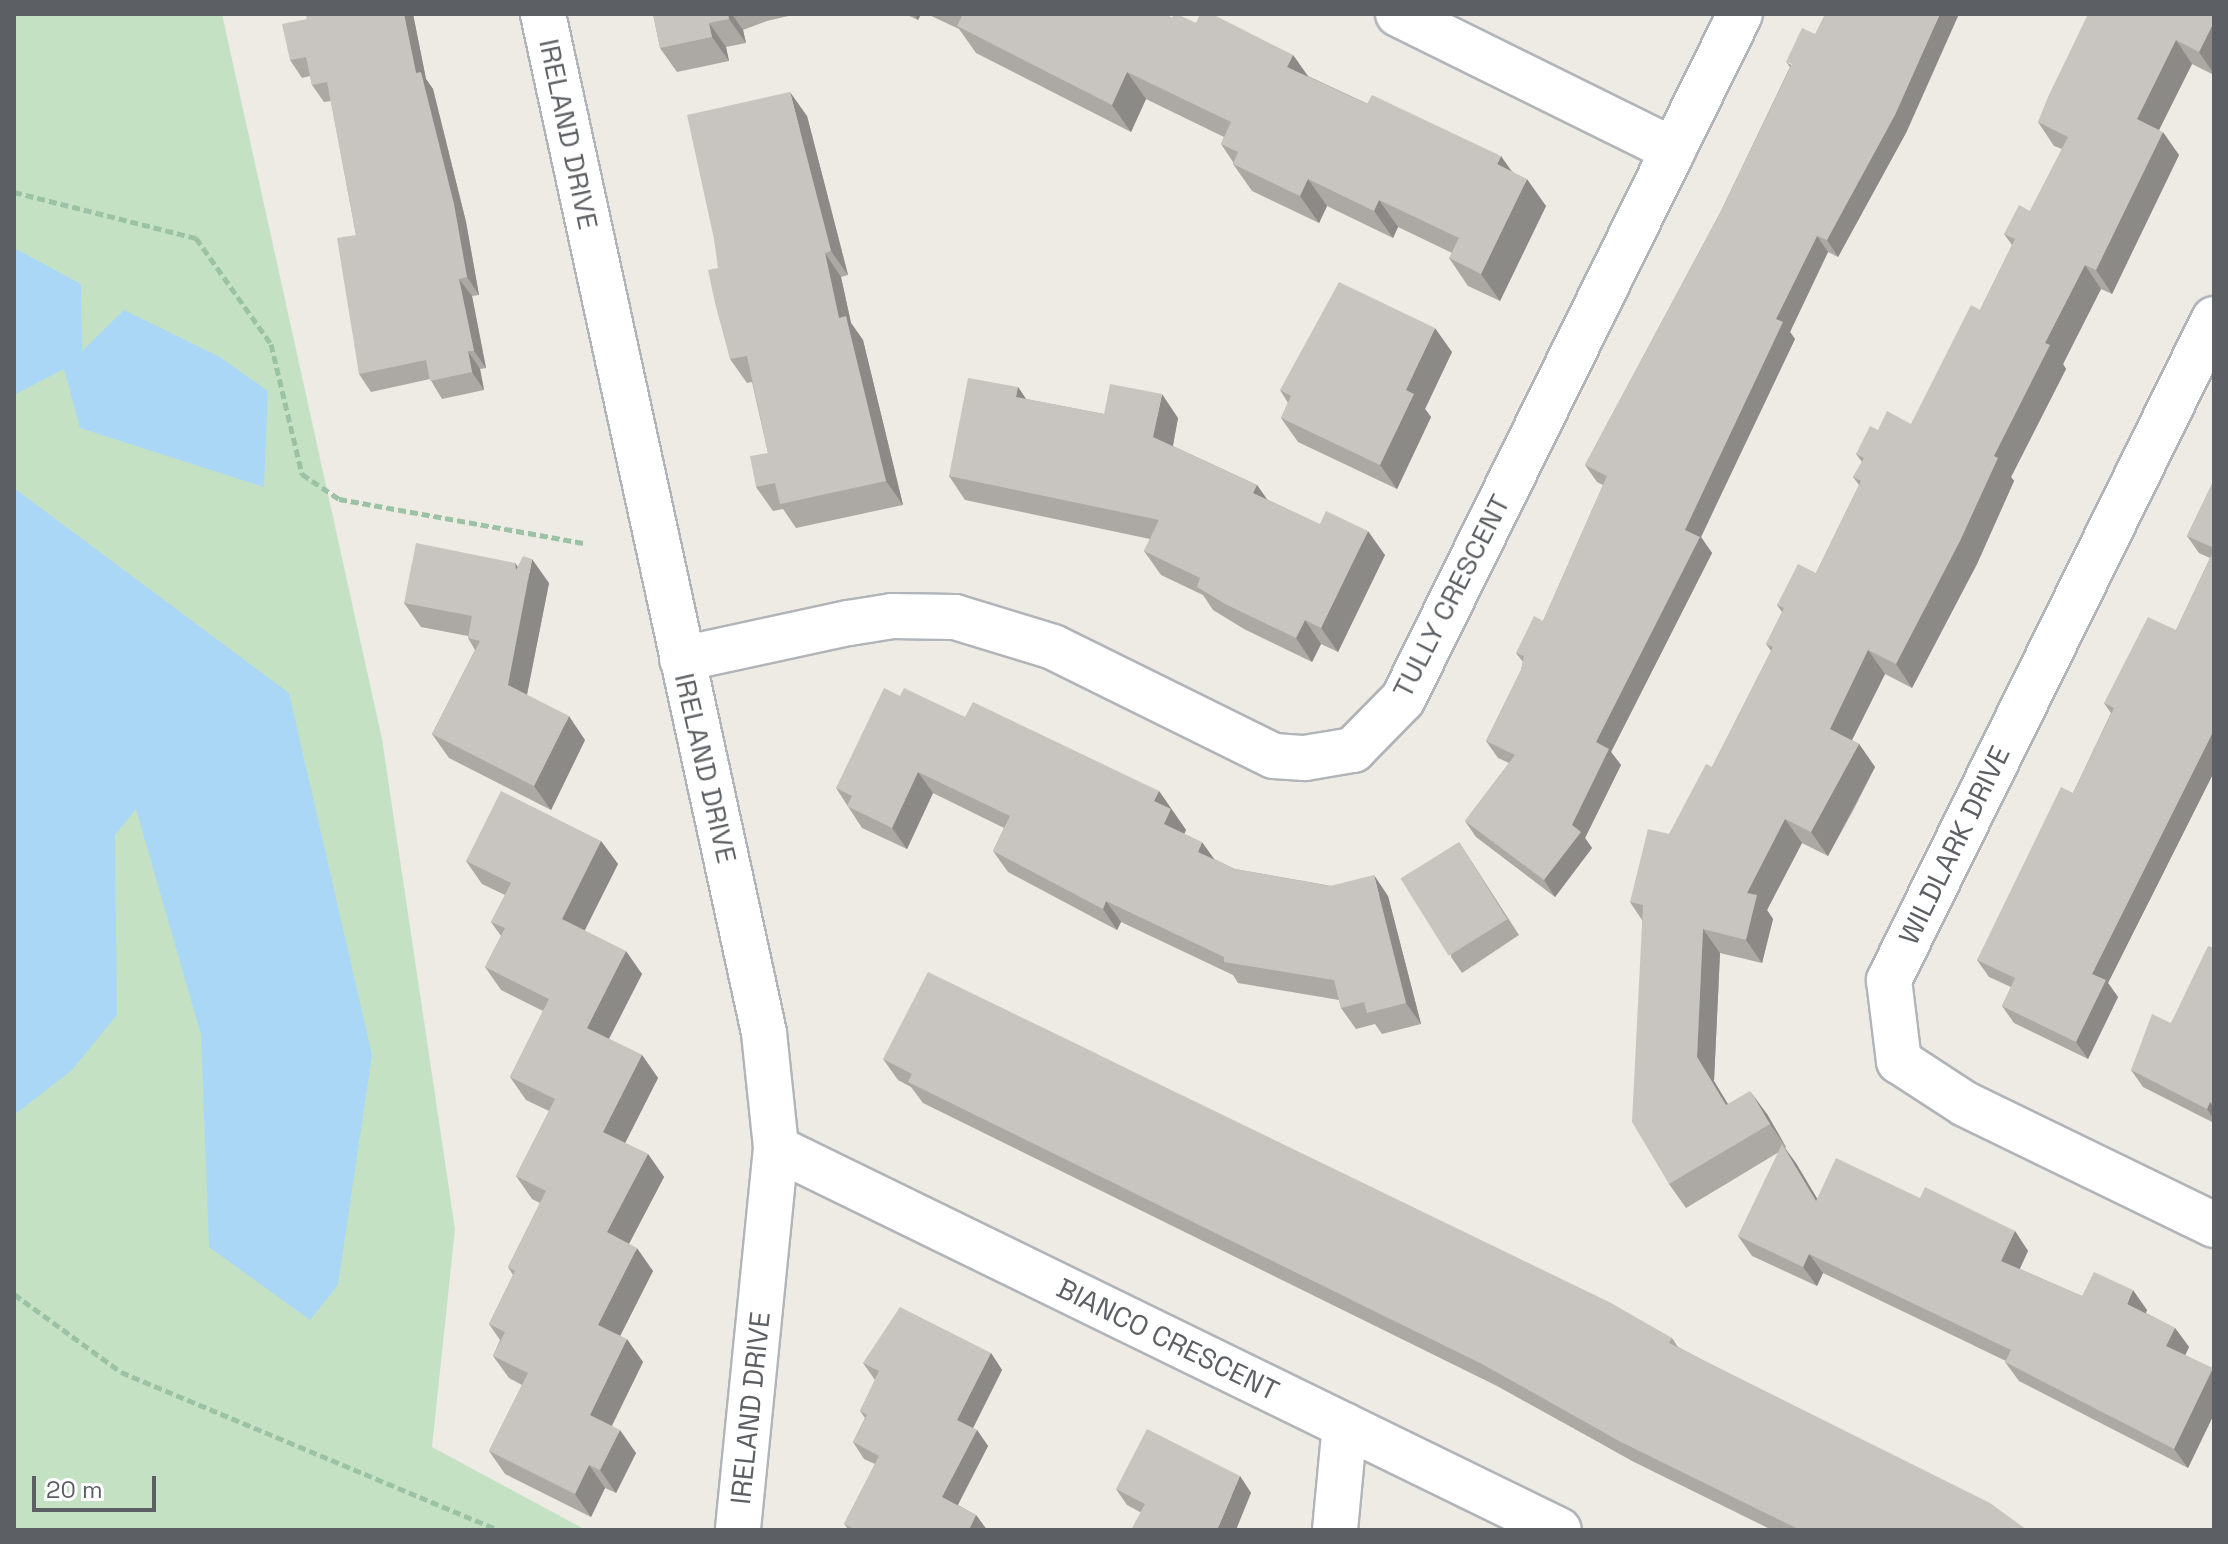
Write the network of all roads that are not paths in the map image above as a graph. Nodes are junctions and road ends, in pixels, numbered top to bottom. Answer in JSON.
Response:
{"nodes":[{"id":1,"x":543,"y":14,"type":"edge"},
{"id":2,"x":1398,"y":14,"type":"edge"},
{"id":3,"x":1740,"y":14,"type":"edge"},
{"id":4,"x":1673,"y":150,"type":"junction"},
{"id":5,"x":2214,"y":319,"type":"edge"},
{"id":6,"x":682,"y":659,"type":"junction"},
{"id":7,"x":776,"y":1148,"type":"junction"},
{"id":8,"x":2214,"y":1225,"type":"edge"},
{"id":9,"x":1345,"y":1425,"type":"junction"},
{"id":10,"x":738,"y":1530,"type":"edge"},
{"id":11,"x":1335,"y":1530,"type":"edge"},
{"id":12,"x":1559,"y":1530,"type":"edge"}],
"edges":[{"from":1,"to":6,"type":"street","name":"IRELAND DRIVE"},
{"from":2,"to":4,"type":"street"},
{"from":3,"to":4,"type":"street","name":"TULLY CRESCENT"},
{"from":4,"to":6,"type":"street","name":"TULLY CRESCENT"},
{"from":5,"to":8,"type":"street","name":"WILDLARK DRIVE"},
{"from":6,"to":7,"type":"street","name":"IRELAND DRIVE"},
{"from":7,"to":9,"type":"street","name":"BIANCO CRESCENT"},
{"from":7,"to":10,"type":"street","name":"IRELAND DRIVE"},
{"from":9,"to":11,"type":"street"},
{"from":9,"to":12,"type":"street","name":"BIANCO CRESCENT"}]}
